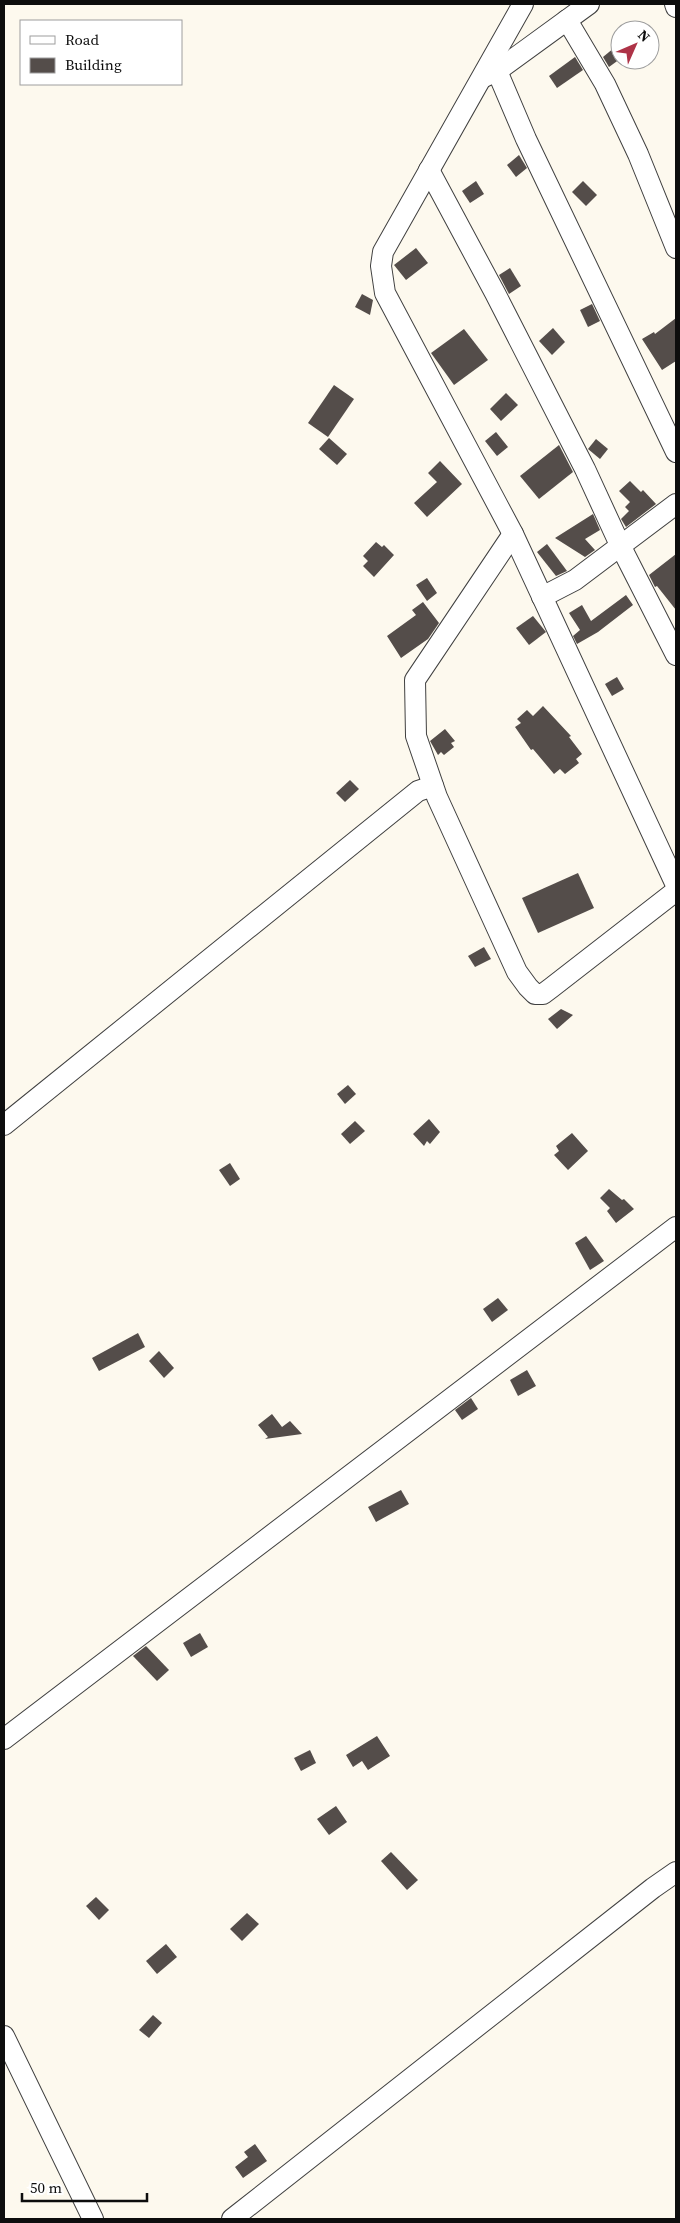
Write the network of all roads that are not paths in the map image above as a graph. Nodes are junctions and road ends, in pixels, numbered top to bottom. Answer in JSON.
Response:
{"nodes":[{"id":1,"x":523,"y":4,"type":"edge"},
{"id":2,"x":589,"y":4,"type":"edge"},
{"id":3,"x":566,"y":20,"type":"junction"},
{"id":4,"x":489,"y":75,"type":"junction"},
{"id":5,"x":429,"y":170,"type":"junction"},
{"id":6,"x":676,"y":248,"type":"edge"},
{"id":7,"x":676,"y":452,"type":"edge"},
{"id":8,"x":676,"y":504,"type":"edge"},
{"id":9,"x":513,"y":534,"type":"junction"},
{"id":10,"x":620,"y":545,"type":"junction"},
{"id":11,"x":542,"y":597,"type":"junction"},
{"id":12,"x":676,"y":655,"type":"edge"},
{"id":13,"x":433,"y":786,"type":"junction"},
{"id":14,"x":676,"y":885,"type":"edge"},
{"id":15,"x":676,"y":891,"type":"edge"},
{"id":16,"x":4,"y":1125,"type":"edge"},
{"id":17,"x":676,"y":1228,"type":"edge"},
{"id":18,"x":4,"y":1739,"type":"edge"},
{"id":19,"x":676,"y":1872,"type":"edge"},
{"id":20,"x":4,"y":2036,"type":"edge"},
{"id":21,"x":94,"y":2219,"type":"edge"},
{"id":22,"x":232,"y":2219,"type":"edge"}],
"edges":[{"from":1,"to":4,"type":"street"},
{"from":2,"to":3,"type":"street"},
{"from":3,"to":4,"type":"street"},
{"from":3,"to":6,"type":"street"},
{"from":4,"to":5,"type":"street"},
{"from":4,"to":7,"type":"street"},
{"from":5,"to":9,"type":"street"},
{"from":5,"to":10,"type":"street"},
{"from":8,"to":10,"type":"street"},
{"from":9,"to":11,"type":"street"},
{"from":9,"to":13,"type":"street"},
{"from":10,"to":11,"type":"street"},
{"from":10,"to":12,"type":"street"},
{"from":11,"to":14,"type":"street"},
{"from":13,"to":15,"type":"street"},
{"from":13,"to":16,"type":"street"},
{"from":17,"to":18,"type":"street"},
{"from":19,"to":22,"type":"street"},
{"from":20,"to":21,"type":"street"}]}
